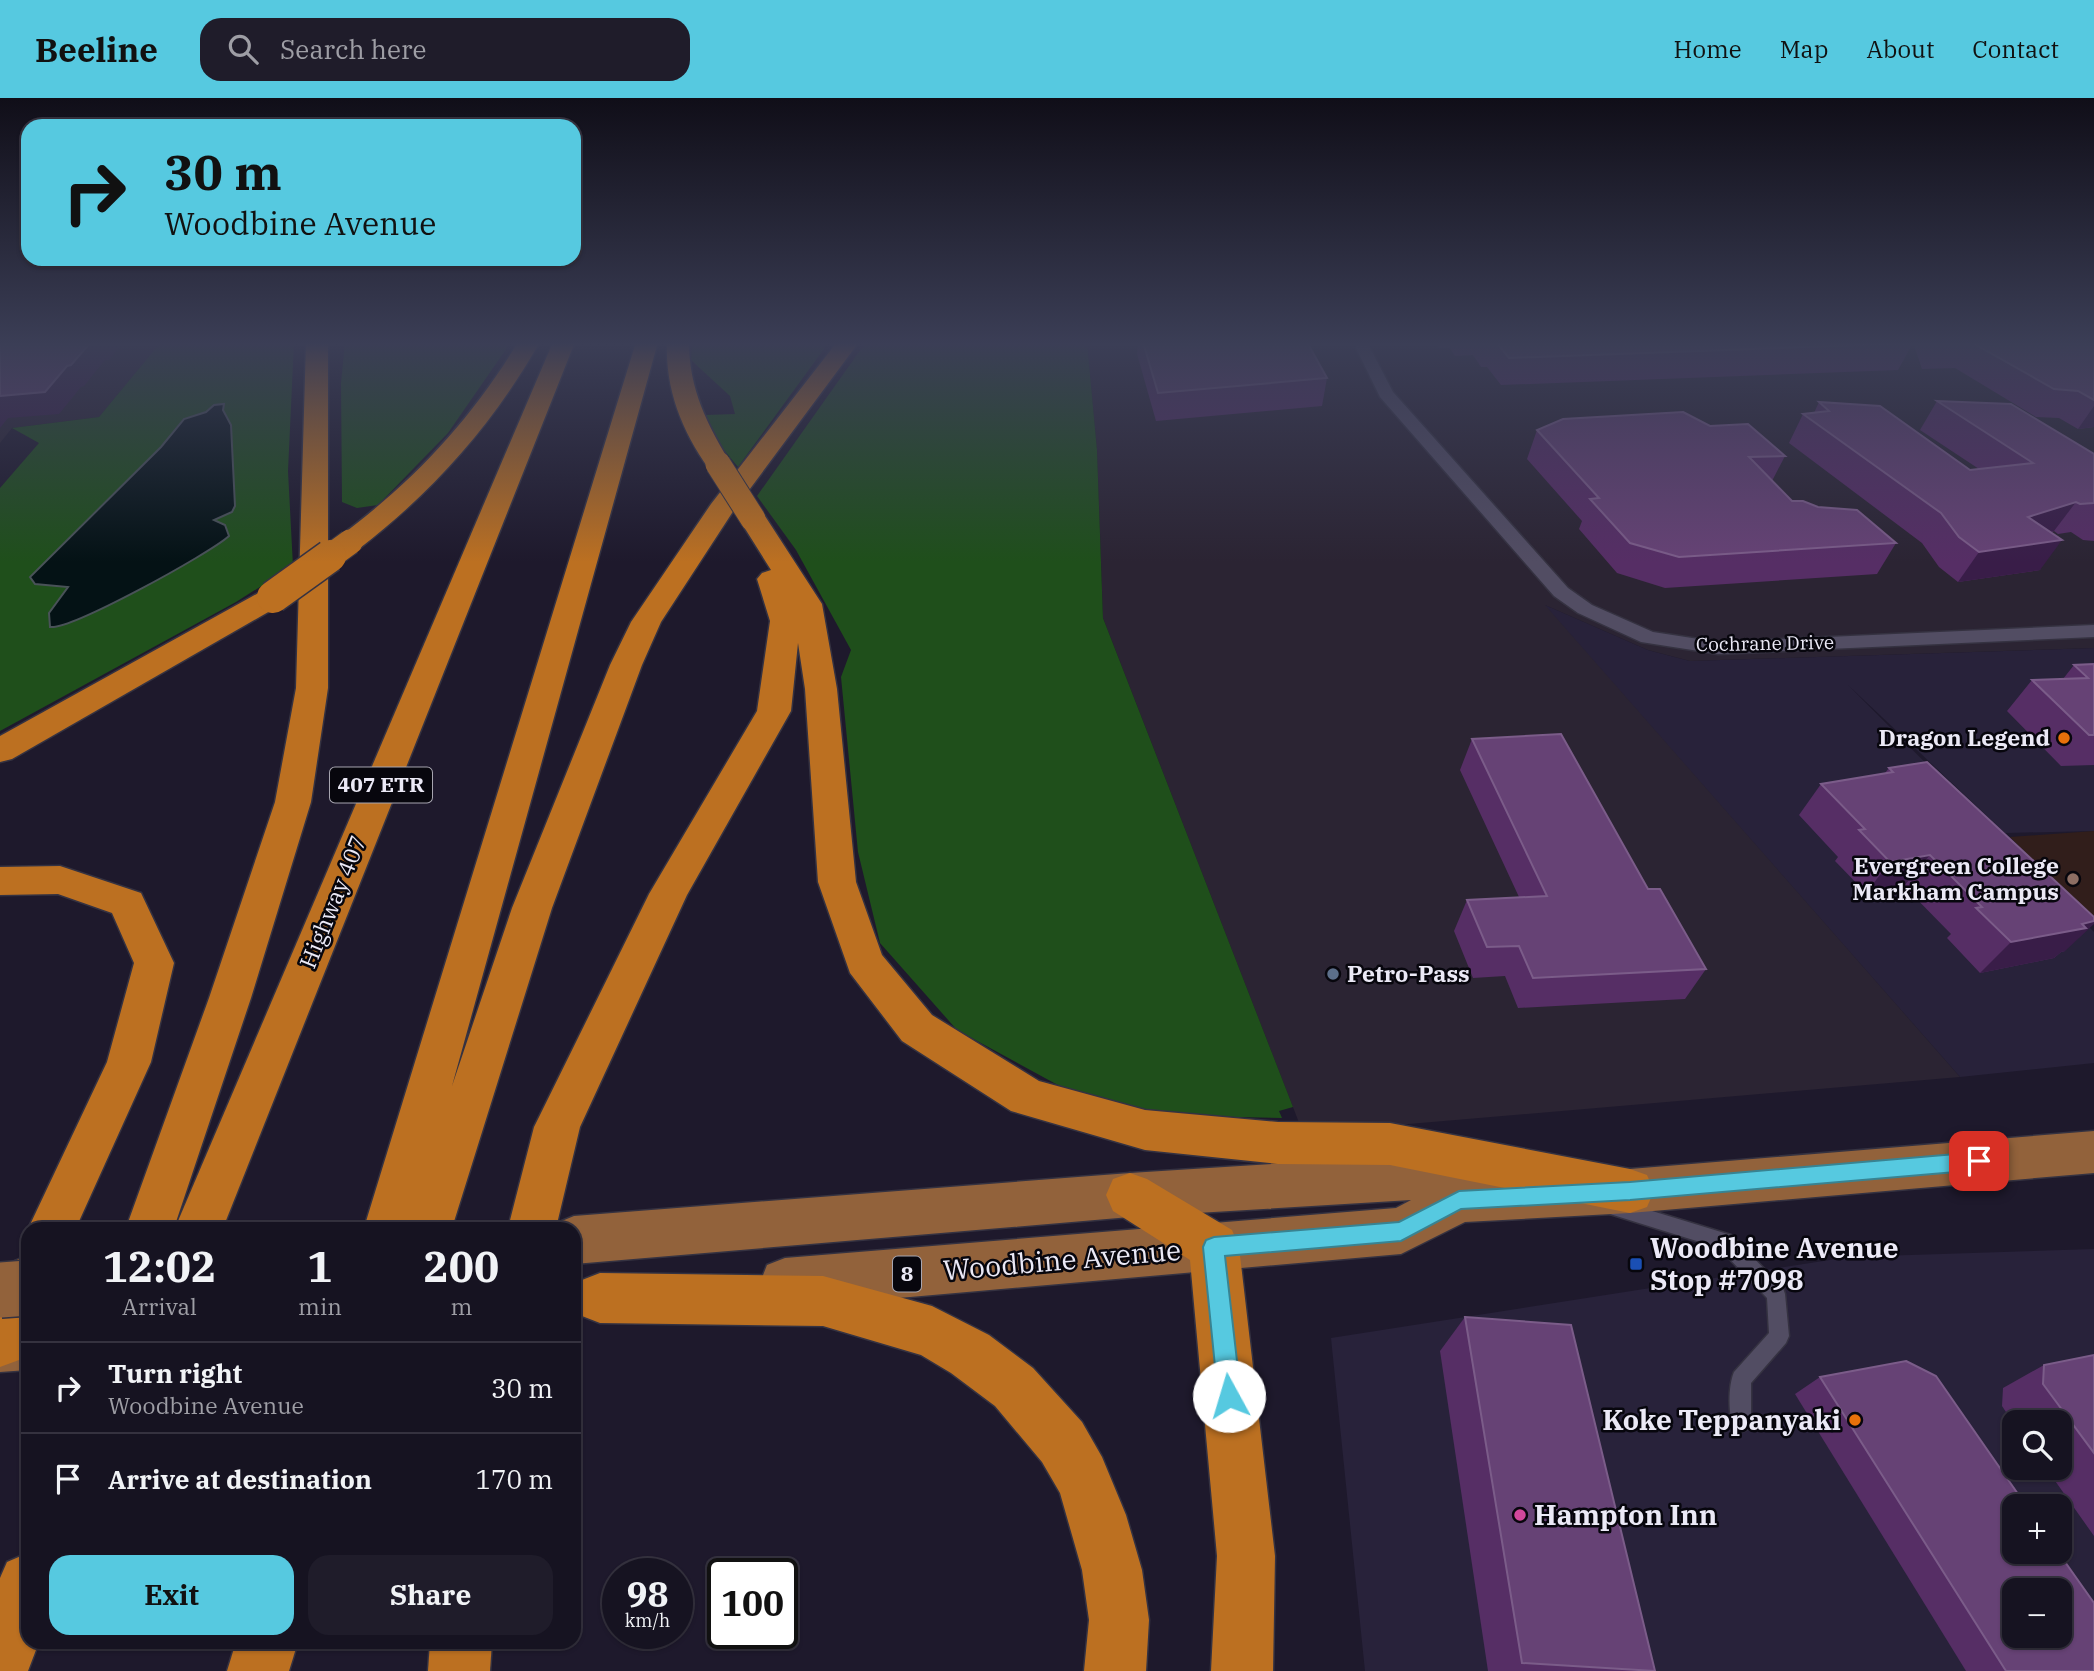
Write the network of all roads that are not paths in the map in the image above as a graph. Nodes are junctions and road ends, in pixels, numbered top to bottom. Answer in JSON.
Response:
{"nodes":[{"id":1,"x":316,"y":415,"type":"edge"},
{"id":2,"x":481,"y":415,"type":"edge"},
{"id":3,"x":534,"y":415,"type":"edge"},
{"id":4,"x":626,"y":415,"type":"edge"},
{"id":5,"x":691,"y":415,"type":"edge"},
{"id":6,"x":793,"y":415,"type":"edge"},
{"id":7,"x":1405,"y":415,"type":"edge"},
{"id":8,"x":752,"y":519,"type":"junction"},
{"id":9,"x":2094,"y":631,"type":"edge"},
{"id":10,"x":0,"y":751,"type":"edge"},
{"id":11,"x":0,"y":881,"type":"edge"},
{"id":12,"x":2094,"y":1152,"type":"edge"},
{"id":13,"x":1630,"y":1191,"type":"junction"},
{"id":14,"x":1572,"y":1194,"type":"junction"},
{"id":15,"x":1130,"y":1195,"type":"junction"},
{"id":16,"x":1459,"y":1200,"type":"junction"},
{"id":17,"x":55,"y":1222,"type":"edge"},
{"id":18,"x":152,"y":1222,"type":"edge"},
{"id":19,"x":201,"y":1222,"type":"edge"},
{"id":20,"x":390,"y":1222,"type":"edge"},
{"id":21,"x":430,"y":1222,"type":"edge"},
{"id":22,"x":533,"y":1222,"type":"edge"},
{"id":23,"x":590,"y":1239,"type":"edge"},
{"id":24,"x":1214,"y":1247,"type":"junction"},
{"id":25,"x":21,"y":1288,"type":"edge"},
{"id":26,"x":0,"y":1290,"type":"edge"},
{"id":27,"x":21,"y":1296,"type":"edge"},
{"id":28,"x":587,"y":1299,"type":"edge"},
{"id":29,"x":0,"y":1343,"type":"edge"},
{"id":30,"x":21,"y":1344,"type":"edge"},
{"id":31,"x":1741,"y":1422,"type":"dead end"},
{"id":32,"x":21,"y":1603,"type":"edge"},
{"id":33,"x":26,"y":1649,"type":"edge"},
{"id":34,"x":265,"y":1649,"type":"edge"},
{"id":35,"x":461,"y":1649,"type":"edge"},
{"id":36,"x":0,"y":1664,"type":"edge"},
{"id":37,"x":17,"y":1671,"type":"edge"},
{"id":38,"x":258,"y":1671,"type":"edge"},
{"id":39,"x":459,"y":1671,"type":"edge"},
{"id":40,"x":1115,"y":1671,"type":"edge"},
{"id":41,"x":1242,"y":1671,"type":"edge"}],
"edges":[{"from":1,"to":18,"type":"highway"},
{"from":2,"to":10,"type":"highway","bridge":true},
{"from":3,"to":19,"type":"highway","name":"Highway 407","number":"407 ETR"},
{"from":4,"to":20,"type":"highway"},
{"from":5,"to":8,"type":"highway","bridge":true},
{"from":6,"to":21,"type":"highway"},
{"from":7,"to":9,"type":"street","name":"Cochrane Drive"},
{"from":8,"to":13,"type":"highway"},
{"from":8,"to":22,"type":"highway"},
{"from":11,"to":17,"type":"highway"},
{"from":12,"to":13,"type":"main road","name":"Woodbine Avenue","number":"8"},
{"from":13,"to":14,"type":"main road","name":"Woodbine Avenue","number":"8"},
{"from":14,"to":16,"type":"main road","name":"Woodbine Avenue","number":"8"},
{"from":14,"to":31,"type":"lane"},
{"from":15,"to":16,"type":"main road","name":"Woodbine Avenue","number":"8"},
{"from":15,"to":23,"type":"main road","name":"Woodbine Avenue","number":"8"},
{"from":15,"to":24,"type":"highway"},
{"from":16,"to":24,"type":"main road","name":"Woodbine Avenue","number":"8"},
{"from":24,"to":28,"type":"main road","name":"Woodbine Avenue","number":"8"},
{"from":24,"to":41,"type":"highway"},
{"from":25,"to":26,"type":"main road","bridge":true},
{"from":27,"to":29,"type":"highway"},
{"from":28,"to":40,"type":"highway"},
{"from":29,"to":30,"type":"main road"},
{"from":32,"to":36,"type":"highway"},
{"from":33,"to":37,"type":"highway"},
{"from":34,"to":38,"type":"highway"},
{"from":35,"to":39,"type":"highway"}]}
